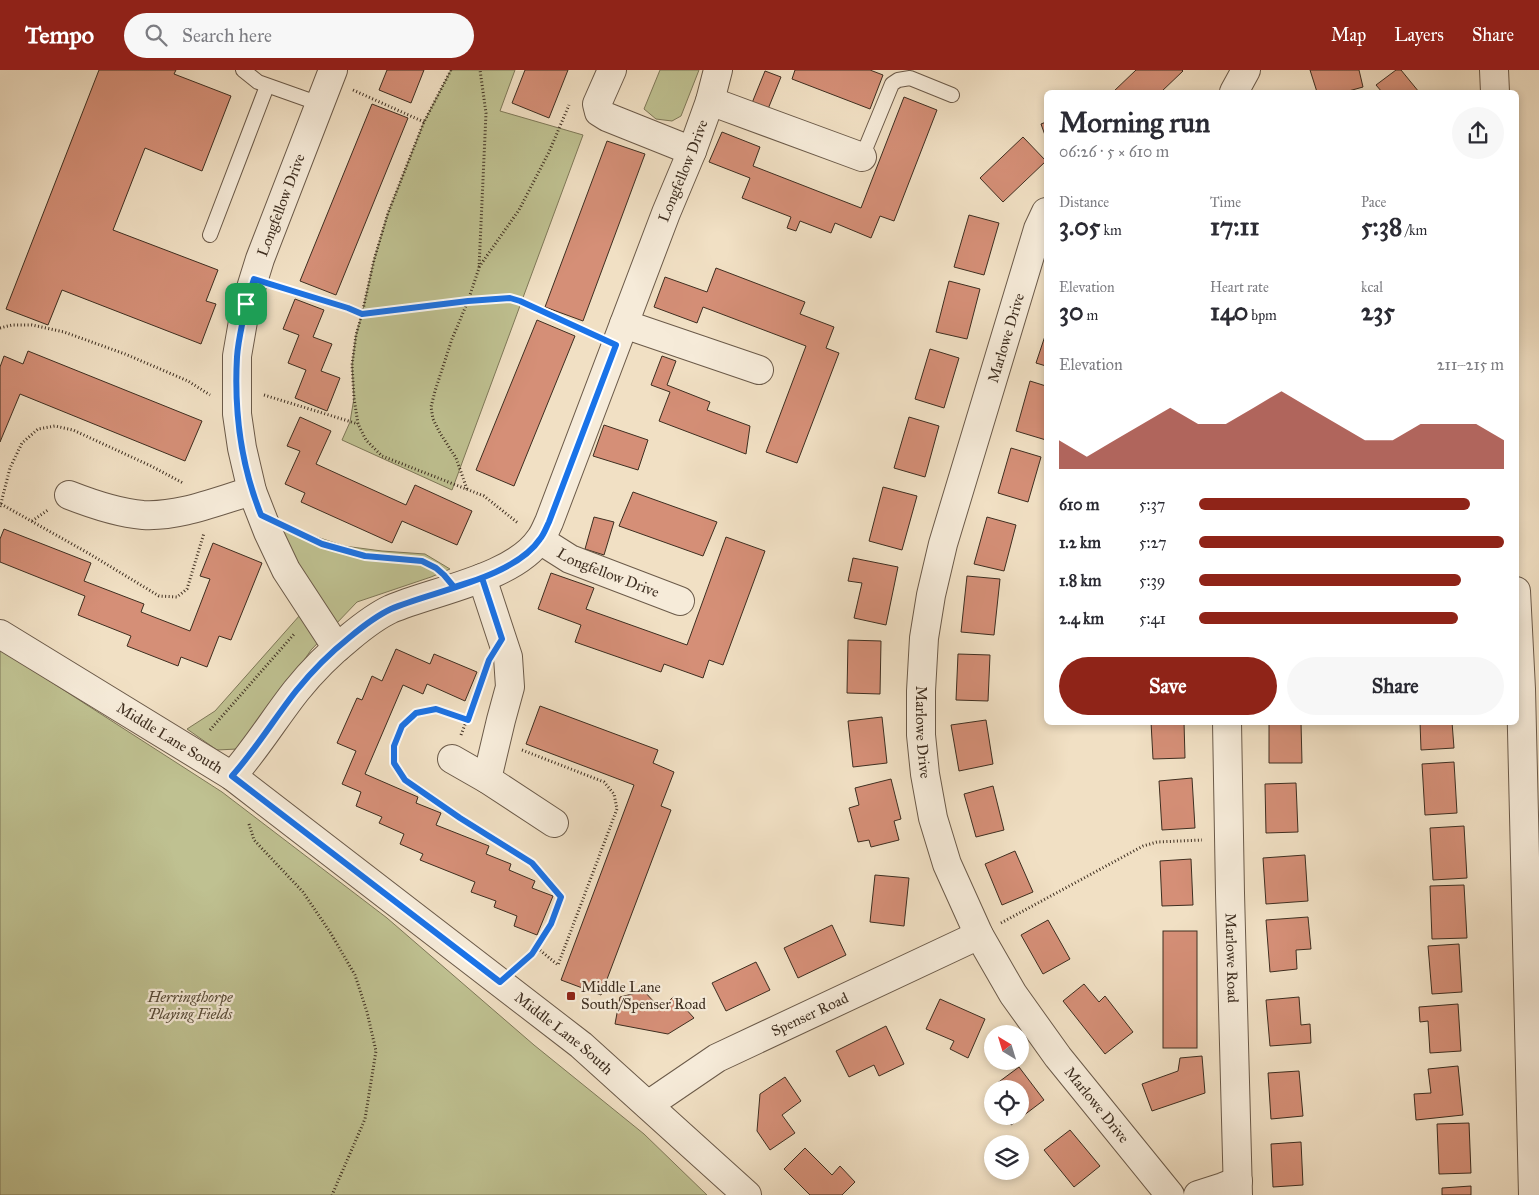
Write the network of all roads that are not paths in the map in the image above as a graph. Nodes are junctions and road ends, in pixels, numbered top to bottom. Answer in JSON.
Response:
{"nodes":[{"id":1,"x":243,"y":70,"type":"edge"},
{"id":2,"x":612,"y":70,"type":"edge"},
{"id":3,"x":718,"y":70,"type":"edge"},
{"id":4,"x":1246,"y":70,"type":"edge"},
{"id":5,"x":1494,"y":70,"type":"edge"},
{"id":6,"x":328,"y":85,"type":"edge"},
{"id":7,"x":267,"y":86,"type":"junction"},
{"id":8,"x":1235,"y":90,"type":"edge"},
{"id":9,"x":1495,"y":90,"type":"edge"},
{"id":10,"x":952,"y":95,"type":"dead end"},
{"id":11,"x":710,"y":101,"type":"junction"},
{"id":12,"x":692,"y":151,"type":"junction"},
{"id":13,"x":862,"y":157,"type":"joint"},
{"id":14,"x":1044,"y":216,"type":"edge"},
{"id":15,"x":210,"y":235,"type":"dead end"},
{"id":16,"x":620,"y":335,"type":"junction"},
{"id":17,"x":759,"y":370,"type":"dead end"},
{"id":18,"x":69,"y":495,"type":"dead end"},
{"id":19,"x":256,"y":503,"type":"junction"},
{"id":20,"x":540,"y":540,"type":"junction"},
{"id":21,"x":482,"y":578,"type":"junction"},
{"id":22,"x":680,"y":601,"type":"dead end"},
{"id":23,"x":1519,"y":612,"type":"edge"},
{"id":24,"x":0,"y":634,"type":"edge"},
{"id":25,"x":337,"y":648,"type":"junction"},
{"id":26,"x":1530,"y":689,"type":"edge"},
{"id":27,"x":1227,"y":725,"type":"edge"},
{"id":28,"x":452,"y":759,"type":"road end"},
{"id":29,"x":232,"y":776,"type":"junction"},
{"id":30,"x":487,"y":779,"type":"junction"},
{"id":31,"x":554,"y":823,"type":"dead end"},
{"id":32,"x":979,"y":935,"type":"junction"},
{"id":33,"x":648,"y":1105,"type":"junction"},
{"id":34,"x":1238,"y":1188,"type":"edge"},
{"id":35,"x":746,"y":1195,"type":"edge"},
{"id":36,"x":1170,"y":1195,"type":"edge"},
{"id":37,"x":1198,"y":1195,"type":"edge"},
{"id":38,"x":1533,"y":1195,"type":"edge"}],
"edges":[{"from":1,"to":7,"type":"lane"},
{"from":2,"to":12,"type":"street"},
{"from":3,"to":11,"type":"street","name":"Longfellow Drive"},
{"from":4,"to":8,"type":"street"},
{"from":5,"to":9,"type":"street"},
{"from":6,"to":7,"type":"lane"},
{"from":6,"to":19,"type":"street","name":"Longfellow Drive"},
{"from":7,"to":15,"type":"lane"},
{"from":10,"to":13,"type":"lane"},
{"from":11,"to":12,"type":"street","name":"Longfellow Drive"},
{"from":11,"to":13,"type":"street","name":"Longfellow Drive"},
{"from":12,"to":16,"type":"street","name":"Longfellow Drive"},
{"from":14,"to":32,"type":"street","name":"Marlowe Drive"},
{"from":16,"to":17,"type":"street"},
{"from":16,"to":20,"type":"street","name":"Longfellow Drive"},
{"from":18,"to":19,"type":"street"},
{"from":19,"to":25,"type":"street","name":"Longfellow Drive"},
{"from":20,"to":21,"type":"street","name":"Longfellow Drive"},
{"from":20,"to":22,"type":"street","name":"Longfellow Drive"},
{"from":21,"to":25,"type":"street","name":"Longfellow Drive"},
{"from":21,"to":30,"type":"street"},
{"from":23,"to":26,"type":"street"},
{"from":24,"to":29,"type":"street","name":"Middle Lane South"},
{"from":25,"to":29,"type":"street","name":"Longfellow Drive"},
{"from":26,"to":38,"type":"street"},
{"from":27,"to":34,"type":"street","name":"Marlowe Road"},
{"from":28,"to":30,"type":"street"},
{"from":29,"to":33,"type":"street","name":"Middle Lane South"},
{"from":30,"to":31,"type":"street"},
{"from":32,"to":33,"type":"street","name":"Spenser Road"},
{"from":32,"to":36,"type":"street","name":"Marlowe Drive"},
{"from":33,"to":35,"type":"street","name":"Middle Lane South"},
{"from":34,"to":37,"type":"street"}]}
